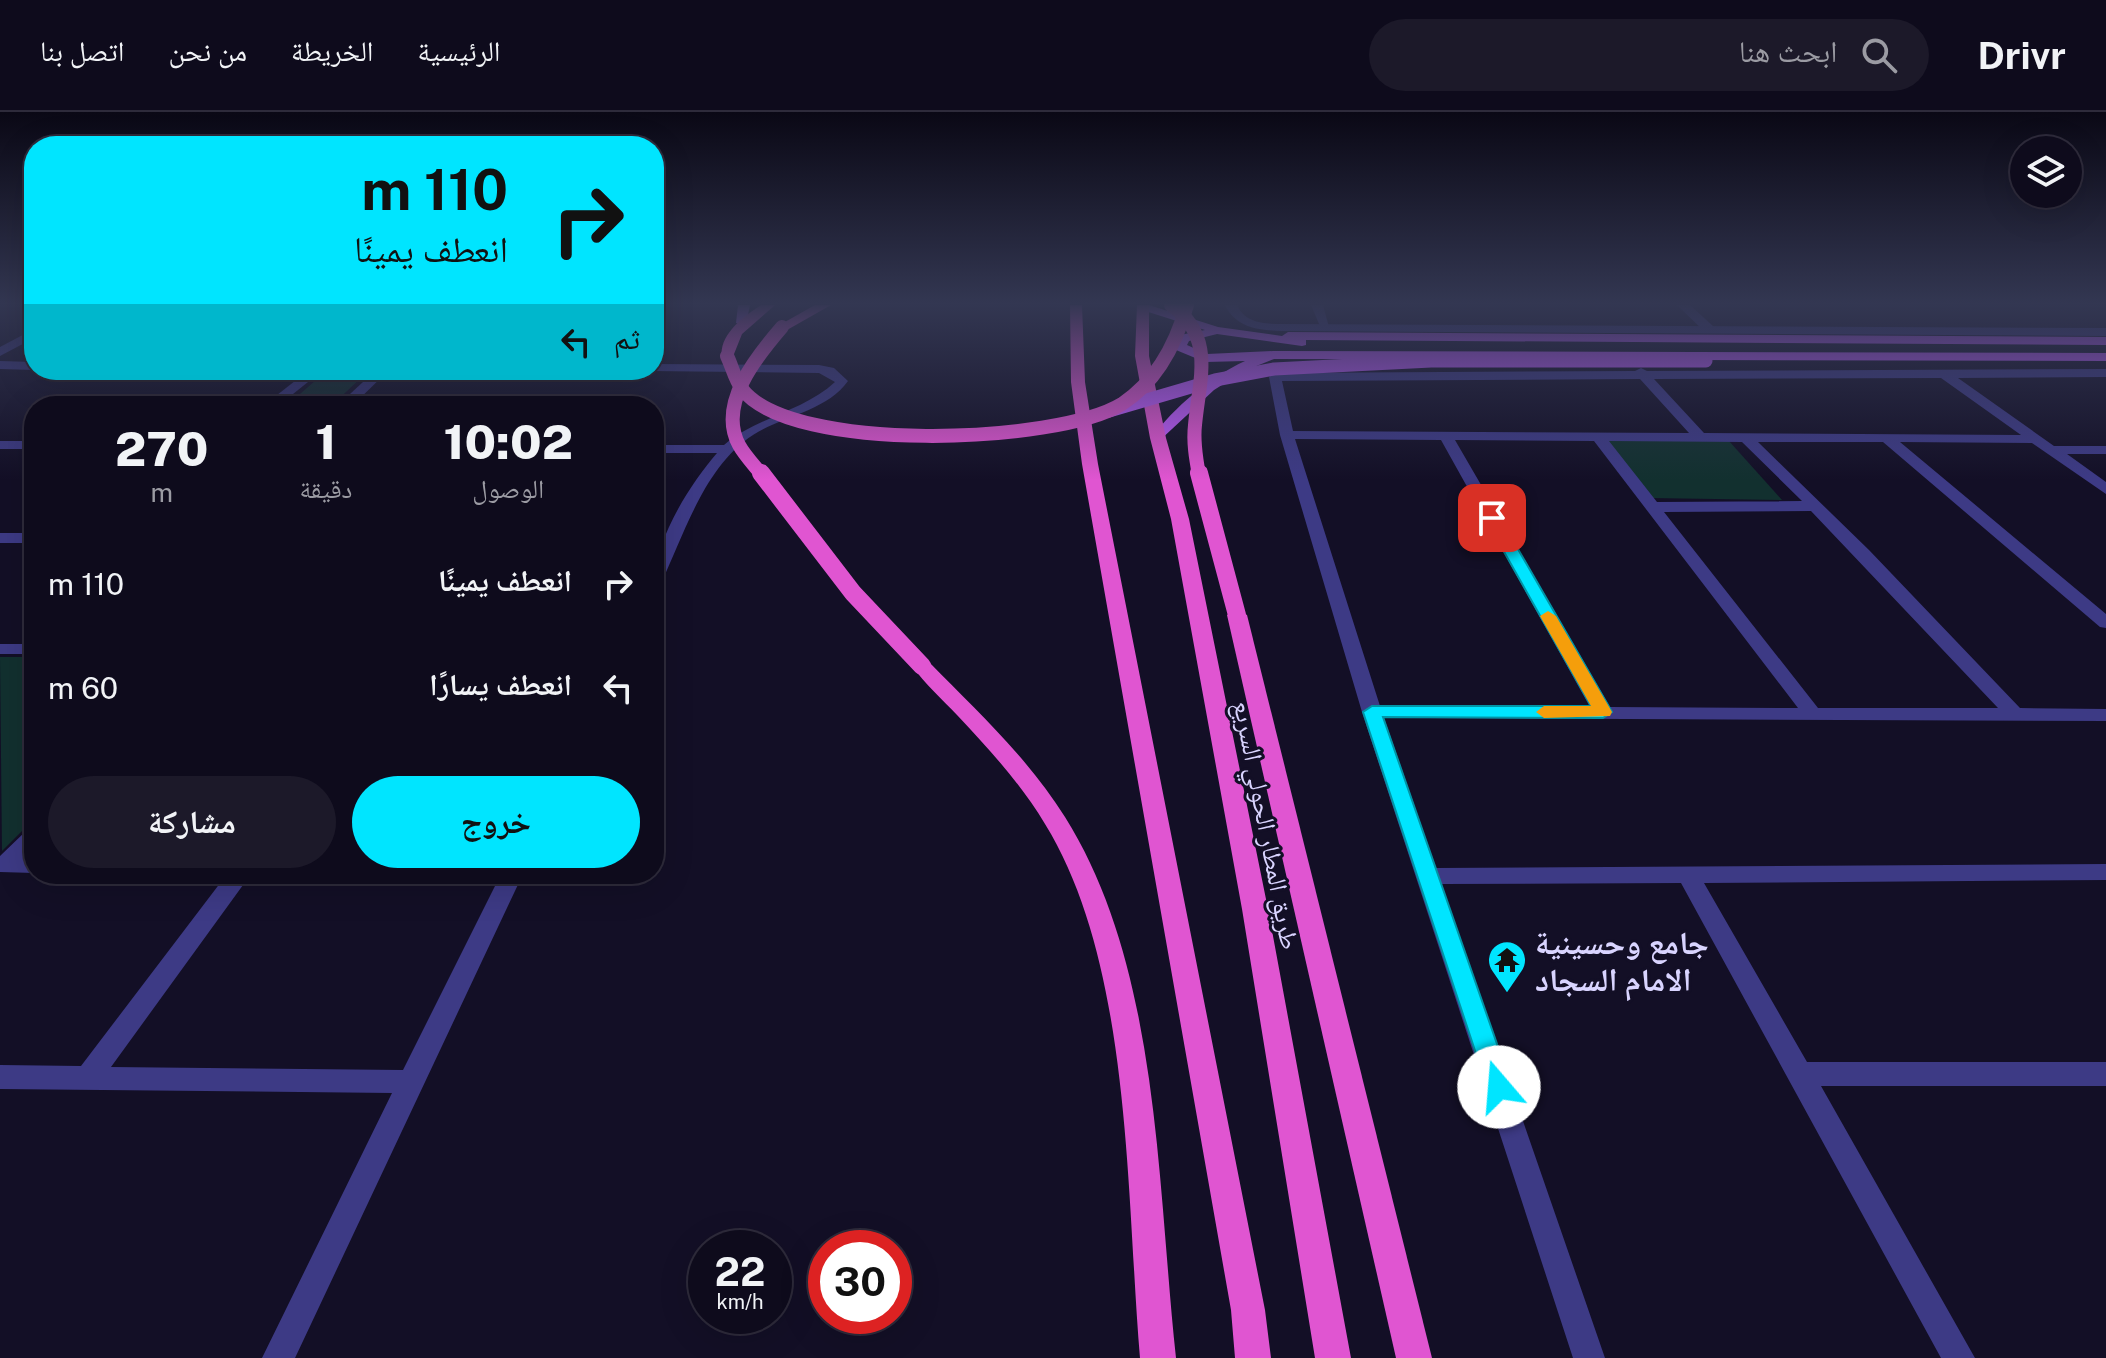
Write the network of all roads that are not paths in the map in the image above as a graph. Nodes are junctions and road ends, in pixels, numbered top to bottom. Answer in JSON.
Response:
{"nodes":[{"id":1,"x":730,"y":363,"type":"edge"},
{"id":2,"x":752,"y":363,"type":"edge"},
{"id":3,"x":1078,"y":363,"type":"edge"},
{"id":4,"x":1143,"y":363,"type":"edge"},
{"id":5,"x":1164,"y":363,"type":"edge"},
{"id":6,"x":1202,"y":363,"type":"edge"},
{"id":7,"x":1254,"y":363,"type":"edge"},
{"id":8,"x":1389,"y":363,"type":"edge"},
{"id":9,"x":0,"y":365,"type":"edge"},
{"id":10,"x":24,"y":366,"type":"edge"},
{"id":11,"x":664,"y":368,"type":"edge"},
{"id":12,"x":1641,"y":372,"type":"junction"},
{"id":13,"x":1943,"y":373,"type":"junction"},
{"id":14,"x":2106,"y":373,"type":"edge"},
{"id":15,"x":304,"y":380,"type":"edge"},
{"id":16,"x":372,"y":380,"type":"edge"},
{"id":17,"x":283,"y":396,"type":"edge"},
{"id":18,"x":355,"y":396,"type":"edge"},
{"id":19,"x":1105,"y":412,"type":"junction"},
{"id":20,"x":1287,"y":435,"type":"junction"},
{"id":21,"x":1445,"y":435,"type":"junction"},
{"id":22,"x":1598,"y":436,"type":"junction"},
{"id":23,"x":1699,"y":436,"type":"junction"},
{"id":24,"x":1158,"y":438,"type":"junction"},
{"id":25,"x":1746,"y":438,"type":"junction"},
{"id":26,"x":1886,"y":438,"type":"junction"},
{"id":27,"x":2036,"y":439,"type":"junction"},
{"id":28,"x":0,"y":445,"type":"edge"},
{"id":29,"x":24,"y":445,"type":"edge"},
{"id":30,"x":664,"y":449,"type":"edge"},
{"id":31,"x":728,"y":449,"type":"junction"},
{"id":32,"x":2051,"y":450,"type":"junction"},
{"id":33,"x":2106,"y":450,"type":"edge"},
{"id":34,"x":2106,"y":489,"type":"edge"},
{"id":35,"x":1816,"y":506,"type":"junction"},
{"id":36,"x":1654,"y":507,"type":"junction"},
{"id":37,"x":0,"y":538,"type":"edge"},
{"id":38,"x":24,"y":538,"type":"edge"},
{"id":39,"x":664,"y":543,"type":"edge"},
{"id":40,"x":673,"y":543,"type":"junction"},
{"id":41,"x":664,"y":561,"type":"edge"},
{"id":42,"x":2106,"y":623,"type":"edge"},
{"id":43,"x":0,"y":649,"type":"edge"},
{"id":44,"x":24,"y":649,"type":"edge"},
{"id":45,"x":1372,"y":712,"type":"junction"},
{"id":46,"x":1603,"y":712,"type":"junction"},
{"id":47,"x":1812,"y":713,"type":"junction"},
{"id":48,"x":2015,"y":715,"type":"junction"},
{"id":49,"x":2105,"y":716,"type":"edge"},
{"id":50,"x":24,"y":846,"type":"edge"},
{"id":51,"x":4,"y":864,"type":"edge"},
{"id":52,"x":24,"y":865,"type":"edge"},
{"id":53,"x":2106,"y":872,"type":"edge"},
{"id":54,"x":1687,"y":873,"type":"junction"},
{"id":55,"x":1429,"y":876,"type":"junction"},
{"id":56,"x":233,"y":884,"type":"edge"},
{"id":57,"x":507,"y":884,"type":"edge"},
{"id":58,"x":1799,"y":1074,"type":"junction"},
{"id":59,"x":89,"y":1076,"type":"junction"},
{"id":60,"x":0,"y":1077,"type":"edge"},
{"id":61,"x":2101,"y":1080,"type":"edge"},
{"id":62,"x":411,"y":1082,"type":"junction"},
{"id":63,"x":278,"y":1358,"type":"edge"},
{"id":64,"x":1158,"y":1358,"type":"edge"},
{"id":65,"x":1253,"y":1358,"type":"edge"},
{"id":66,"x":1333,"y":1358,"type":"edge"},
{"id":67,"x":1414,"y":1358,"type":"edge"},
{"id":68,"x":1589,"y":1358,"type":"edge"},
{"id":69,"x":1959,"y":1358,"type":"edge"}],
"edges":[{"from":1,"to":19,"type":"highway","bridge":true},
{"from":2,"to":64,"type":"highway","bridge":true},
{"from":3,"to":65,"type":"highway"},
{"from":4,"to":24,"type":"highway","name":"طريق المطار الحولي السريع"},
{"from":5,"to":19,"type":"highway","bridge":true},
{"from":6,"to":67,"type":"highway","bridge":true},
{"from":7,"to":24,"type":"main road"},
{"from":8,"to":19,"type":"main road","bridge":true},
{"from":9,"to":10,"type":"street"},
{"from":11,"to":31,"type":"street"},
{"from":12,"to":13,"type":"street"},
{"from":12,"to":20,"type":"street"},
{"from":12,"to":23,"type":"street"},
{"from":13,"to":14,"type":"street"},
{"from":13,"to":27,"type":"street"},
{"from":15,"to":17,"type":"street"},
{"from":16,"to":18,"type":"street"},
{"from":20,"to":21,"type":"street"},
{"from":20,"to":45,"type":"street"},
{"from":21,"to":22,"type":"street"},
{"from":21,"to":46,"type":"street"},
{"from":22,"to":23,"type":"street"},
{"from":22,"to":36,"type":"street"},
{"from":23,"to":25,"type":"street"},
{"from":24,"to":66,"type":"highway","name":"طريق المطار الحولي السريع"},
{"from":25,"to":26,"type":"street"},
{"from":25,"to":35,"type":"street"},
{"from":26,"to":27,"type":"street"},
{"from":26,"to":42,"type":"street"},
{"from":27,"to":32,"type":"street"},
{"from":28,"to":29,"type":"street"},
{"from":30,"to":31,"type":"street"},
{"from":31,"to":40,"type":"street"},
{"from":32,"to":33,"type":"street"},
{"from":32,"to":34,"type":"street"},
{"from":35,"to":36,"type":"street"},
{"from":35,"to":48,"type":"street"},
{"from":36,"to":47,"type":"street"},
{"from":37,"to":38,"type":"street"},
{"from":39,"to":40,"type":"street"},
{"from":40,"to":41,"type":"street"},
{"from":43,"to":44,"type":"street"},
{"from":45,"to":46,"type":"street"},
{"from":45,"to":55,"type":"street"},
{"from":46,"to":47,"type":"street"},
{"from":47,"to":48,"type":"street"},
{"from":48,"to":49,"type":"street"},
{"from":50,"to":51,"type":"street"},
{"from":51,"to":52,"type":"street"},
{"from":53,"to":54,"type":"street"},
{"from":54,"to":55,"type":"street"},
{"from":54,"to":58,"type":"street"},
{"from":55,"to":68,"type":"street"},
{"from":56,"to":59,"type":"street"},
{"from":57,"to":62,"type":"street"},
{"from":58,"to":61,"type":"street"},
{"from":58,"to":69,"type":"street"},
{"from":59,"to":60,"type":"street"},
{"from":59,"to":62,"type":"street"},
{"from":62,"to":63,"type":"street"}]}
